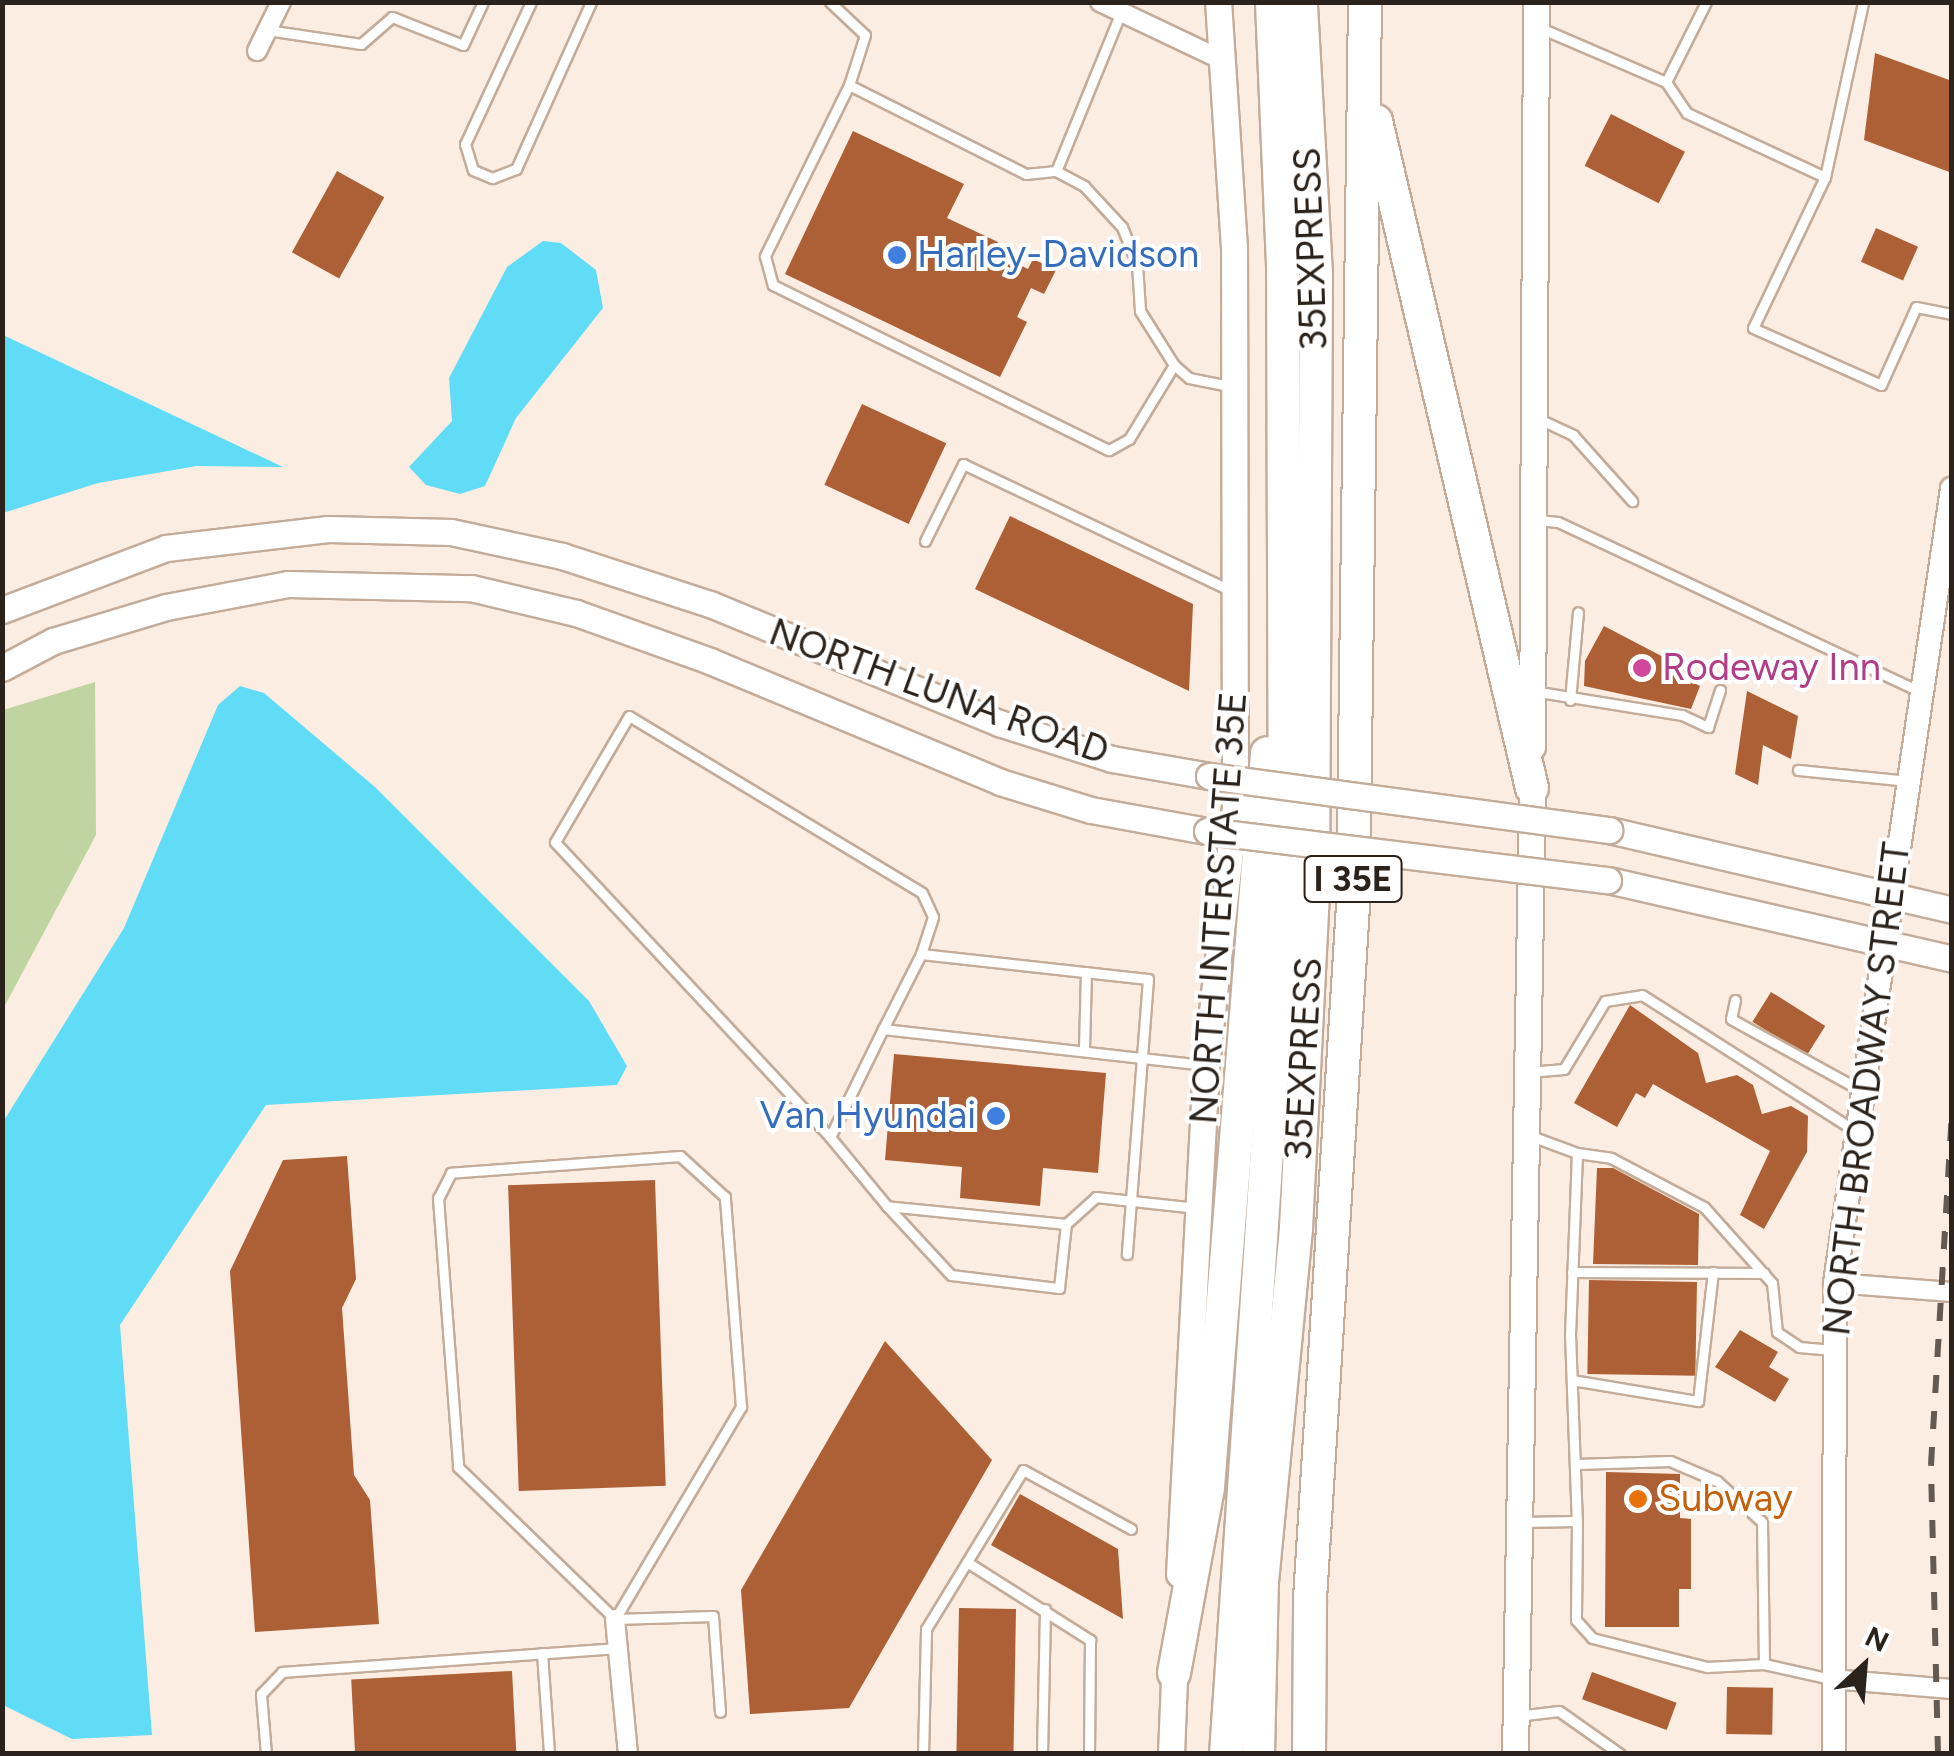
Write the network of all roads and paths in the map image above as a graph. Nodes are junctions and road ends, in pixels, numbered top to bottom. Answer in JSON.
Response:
{"nodes":[{"id":1,"x":281,"y":2,"type":"edge"},
{"id":2,"x":483,"y":2,"type":"edge"},
{"id":3,"x":531,"y":2,"type":"edge"},
{"id":4,"x":591,"y":2,"type":"edge"},
{"id":5,"x":830,"y":2,"type":"edge"},
{"id":6,"x":1100,"y":2,"type":"edge"},
{"id":7,"x":1218,"y":2,"type":"edge"},
{"id":8,"x":1272,"y":2,"type":"edge"},
{"id":9,"x":1301,"y":2,"type":"edge"},
{"id":10,"x":1365,"y":2,"type":"edge"},
{"id":11,"x":1706,"y":2,"type":"edge"},
{"id":12,"x":1863,"y":2,"type":"edge"},
{"id":13,"x":1120,"y":12,"type":"junction"},
{"id":14,"x":1536,"y":14,"type":"edge"},
{"id":15,"x":267,"y":30,"type":"junction"},
{"id":16,"x":257,"y":51,"type":"dead end"},
{"id":17,"x":1220,"y":59,"type":"junction"},
{"id":18,"x":1666,"y":82,"type":"junction"},
{"id":19,"x":849,"y":85,"type":"junction"},
{"id":20,"x":1368,"y":85,"type":"junction"},
{"id":21,"x":1056,"y":171,"type":"junction"},
{"id":22,"x":1825,"y":178,"type":"junction"},
{"id":23,"x":1952,"y":314,"type":"edge"},
{"id":24,"x":1174,"y":365,"type":"junction"},
{"id":25,"x":1234,"y":386,"type":"junction"},
{"id":26,"x":1536,"y":418,"type":"junction"},
{"id":27,"x":1952,"y":489,"type":"edge"},
{"id":28,"x":1632,"y":500,"type":"dead end"},
{"id":29,"x":1535,"y":520,"type":"junction"},
{"id":30,"x":925,"y":541,"type":"dead end"},
{"id":31,"x":1238,"y":594,"type":"junction"},
{"id":32,"x":2,"y":610,"type":"edge"},
{"id":33,"x":1578,"y":612,"type":"dead end"},
{"id":34,"x":2,"y":668,"type":"edge"},
{"id":35,"x":1288,"y":682,"type":"junction"},
{"id":36,"x":1531,"y":690,"type":"junction"},
{"id":37,"x":1720,"y":690,"type":"dead end"},
{"id":38,"x":1920,"y":692,"type":"junction"},
{"id":39,"x":1570,"y":700,"type":"junction"},
{"id":40,"x":1798,"y":770,"type":"dead end"},
{"id":41,"x":1909,"y":781,"type":"junction"},
{"id":42,"x":1532,"y":788,"type":"junction"},
{"id":43,"x":1890,"y":893,"type":"junction"},
{"id":44,"x":1952,"y":910,"type":"edge"},
{"id":45,"x":1883,"y":941,"type":"junction"},
{"id":46,"x":921,"y":954,"type":"junction"},
{"id":47,"x":1952,"y":959,"type":"edge"},
{"id":48,"x":1086,"y":972,"type":"junction"},
{"id":49,"x":1735,"y":1000,"type":"dead end"},
{"id":50,"x":884,"y":1030,"type":"junction"},
{"id":51,"x":1084,"y":1048,"type":"junction"},
{"id":52,"x":1144,"y":1053,"type":"junction"},
{"id":53,"x":1206,"y":1065,"type":"junction"},
{"id":54,"x":1526,"y":1072,"type":"junction"},
{"id":55,"x":1860,"y":1090,"type":"junction"},
{"id":56,"x":1854,"y":1130,"type":"junction"},
{"id":57,"x":1526,"y":1134,"type":"junction"},
{"id":58,"x":830,"y":1137,"type":"junction"},
{"id":59,"x":1577,"y":1153,"type":"junction"},
{"id":60,"x":1132,"y":1201,"type":"junction"},
{"id":61,"x":887,"y":1206,"type":"junction"},
{"id":62,"x":1198,"y":1208,"type":"junction"},
{"id":63,"x":1066,"y":1224,"type":"junction"},
{"id":64,"x":1126,"y":1254,"type":"dead end"},
{"id":65,"x":1572,"y":1272,"type":"junction"},
{"id":66,"x":1713,"y":1272,"type":"junction"},
{"id":67,"x":1764,"y":1273,"type":"junction"},
{"id":68,"x":1835,"y":1283,"type":"junction"},
{"id":69,"x":1952,"y":1292,"type":"edge"},
{"id":70,"x":1833,"y":1350,"type":"junction"},
{"id":71,"x":1572,"y":1380,"type":"junction"},
{"id":72,"x":1577,"y":1464,"type":"junction"},
{"id":73,"x":1577,"y":1521,"type":"junction"},
{"id":74,"x":1518,"y":1522,"type":"junction"},
{"id":75,"x":1132,"y":1529,"type":"dead end"},
{"id":76,"x":967,"y":1562,"type":"junction"},
{"id":77,"x":1045,"y":1609,"type":"junction"},
{"id":78,"x":615,"y":1619,"type":"junction"},
{"id":79,"x":618,"y":1648,"type":"junction"},
{"id":80,"x":542,"y":1653,"type":"junction"},
{"id":81,"x":1764,"y":1664,"type":"junction"},
{"id":82,"x":1174,"y":1673,"type":"junction"},
{"id":83,"x":1832,"y":1679,"type":"junction"},
{"id":84,"x":1952,"y":1689,"type":"edge"},
{"id":85,"x":720,"y":1712,"type":"dead end"},
{"id":86,"x":1516,"y":1716,"type":"junction"},
{"id":87,"x":266,"y":1754,"type":"edge"},
{"id":88,"x":550,"y":1754,"type":"edge"},
{"id":89,"x":628,"y":1754,"type":"edge"},
{"id":90,"x":923,"y":1754,"type":"edge"},
{"id":91,"x":1042,"y":1754,"type":"edge"},
{"id":92,"x":1089,"y":1754,"type":"edge"},
{"id":93,"x":1170,"y":1754,"type":"edge"},
{"id":94,"x":1226,"y":1754,"type":"edge"},
{"id":95,"x":1258,"y":1754,"type":"edge"},
{"id":96,"x":1309,"y":1754,"type":"edge"},
{"id":97,"x":1515,"y":1754,"type":"edge"},
{"id":98,"x":1620,"y":1754,"type":"edge"},
{"id":99,"x":1834,"y":1754,"type":"edge"}],
"edges":[{"from":1,"to":15,"type":"street"},
{"from":2,"to":15,"type":"lane"},
{"from":3,"to":4,"type":"lane"},
{"from":5,"to":19,"type":"lane"},
{"from":6,"to":13,"type":"street"},
{"from":7,"to":17,"type":"main road","name":"NORTH INTERSTATE 35E"},
{"from":8,"to":35,"type":"highway","number":"I 35E"},
{"from":9,"to":95,"type":"highway","name":"35EXPRESS"},
{"from":10,"to":20,"type":"highway","number":"I 35E"},
{"from":11,"to":18,"type":"lane"},
{"from":12,"to":22,"type":"lane"},
{"from":13,"to":17,"type":"street"},
{"from":13,"to":21,"type":"lane"},
{"from":14,"to":18,"type":"lane"},
{"from":14,"to":26,"type":"main road"},
{"from":15,"to":16,"type":"street"},
{"from":17,"to":25,"type":"main road","name":"NORTH INTERSTATE 35E"},
{"from":18,"to":22,"type":"lane"},
{"from":19,"to":21,"type":"lane"},
{"from":19,"to":24,"type":"lane"},
{"from":20,"to":42,"type":"highway"},
{"from":20,"to":96,"type":"highway","number":"I 35E"},
{"from":21,"to":24,"type":"lane"},
{"from":22,"to":23,"type":"lane"},
{"from":24,"to":25,"type":"lane"},
{"from":25,"to":31,"type":"main road","name":"NORTH INTERSTATE 35E"},
{"from":26,"to":28,"type":"lane"},
{"from":26,"to":29,"type":"main road"},
{"from":27,"to":38,"type":"street","name":"NORTH BROADWAY STREET"},
{"from":29,"to":36,"type":"main road"},
{"from":29,"to":38,"type":"lane"},
{"from":30,"to":31,"type":"lane"},
{"from":31,"to":53,"type":"main road","name":"NORTH INTERSTATE 35E"},
{"from":32,"to":43,"type":"main road","name":"NORTH LUNA ROAD","bridge":true},
{"from":33,"to":39,"type":"lane"},
{"from":34,"to":45,"type":"main road","name":"NORTH LUNA ROAD","bridge":true},
{"from":35,"to":82,"type":"highway"},
{"from":35,"to":94,"type":"highway","number":"I 35E"},
{"from":36,"to":39,"type":"lane"},
{"from":36,"to":42,"type":"main road"},
{"from":37,"to":39,"type":"lane"},
{"from":38,"to":41,"type":"street","name":"NORTH BROADWAY STREET"},
{"from":40,"to":41,"type":"lane"},
{"from":41,"to":43,"type":"street","name":"NORTH BROADWAY STREET"},
{"from":42,"to":54,"type":"main road"},
{"from":43,"to":44,"type":"main road","name":"NORTH LUNA ROAD"},
{"from":43,"to":45,"type":"street","name":"NORTH BROADWAY STREET"},
{"from":45,"to":47,"type":"main road","name":"NORTH LUNA ROAD"},
{"from":45,"to":55,"type":"street","name":"NORTH BROADWAY STREET"},
{"from":46,"to":48,"type":"lane"},
{"from":46,"to":50,"type":"lane"},
{"from":46,"to":58,"type":"lane"},
{"from":48,"to":51,"type":"lane"},
{"from":48,"to":52,"type":"lane"},
{"from":49,"to":55,"type":"lane"},
{"from":50,"to":51,"type":"lane"},
{"from":50,"to":58,"type":"lane"},
{"from":51,"to":52,"type":"lane"},
{"from":52,"to":53,"type":"lane"},
{"from":52,"to":60,"type":"lane"},
{"from":53,"to":62,"type":"main road","name":"NORTH INTERSTATE 35E"},
{"from":54,"to":56,"type":"lane"},
{"from":54,"to":57,"type":"main road"},
{"from":55,"to":56,"type":"street","name":"NORTH BROADWAY STREET"},
{"from":56,"to":68,"type":"street","name":"NORTH BROADWAY STREET"},
{"from":57,"to":59,"type":"lane"},
{"from":57,"to":74,"type":"main road"},
{"from":58,"to":61,"type":"lane"},
{"from":59,"to":65,"type":"lane"},
{"from":59,"to":67,"type":"lane"},
{"from":60,"to":62,"type":"lane"},
{"from":60,"to":63,"type":"lane"},
{"from":60,"to":64,"type":"lane"},
{"from":61,"to":63,"type":"lane"},
{"from":61,"to":63,"type":"lane"},
{"from":62,"to":82,"type":"main road","name":"NORTH INTERSTATE 35E"},
{"from":65,"to":66,"type":"lane"},
{"from":65,"to":71,"type":"lane"},
{"from":66,"to":67,"type":"lane"},
{"from":66,"to":71,"type":"lane"},
{"from":67,"to":70,"type":"lane"},
{"from":68,"to":69,"type":"street"},
{"from":68,"to":70,"type":"street","name":"NORTH BROADWAY STREET"},
{"from":70,"to":83,"type":"street","name":"NORTH BROADWAY STREET"},
{"from":71,"to":72,"type":"lane"},
{"from":72,"to":73,"type":"lane"},
{"from":72,"to":81,"type":"lane"},
{"from":73,"to":74,"type":"lane"},
{"from":73,"to":81,"type":"lane"},
{"from":74,"to":86,"type":"main road"},
{"from":75,"to":76,"type":"lane"},
{"from":76,"to":77,"type":"lane"},
{"from":76,"to":90,"type":"lane"},
{"from":77,"to":91,"type":"lane"},
{"from":77,"to":92,"type":"lane"},
{"from":78,"to":78,"type":"lane"},
{"from":78,"to":79,"type":"street"},
{"from":78,"to":85,"type":"lane"},
{"from":79,"to":80,"type":"lane"},
{"from":79,"to":89,"type":"street"},
{"from":80,"to":87,"type":"lane"},
{"from":80,"to":88,"type":"lane"},
{"from":81,"to":83,"type":"lane"},
{"from":82,"to":93,"type":"main road","name":"NORTH INTERSTATE 35E"},
{"from":83,"to":84,"type":"street"},
{"from":83,"to":99,"type":"street","name":"NORTH BROADWAY STREET"},
{"from":86,"to":97,"type":"main road"},
{"from":86,"to":98,"type":"lane"}]}
